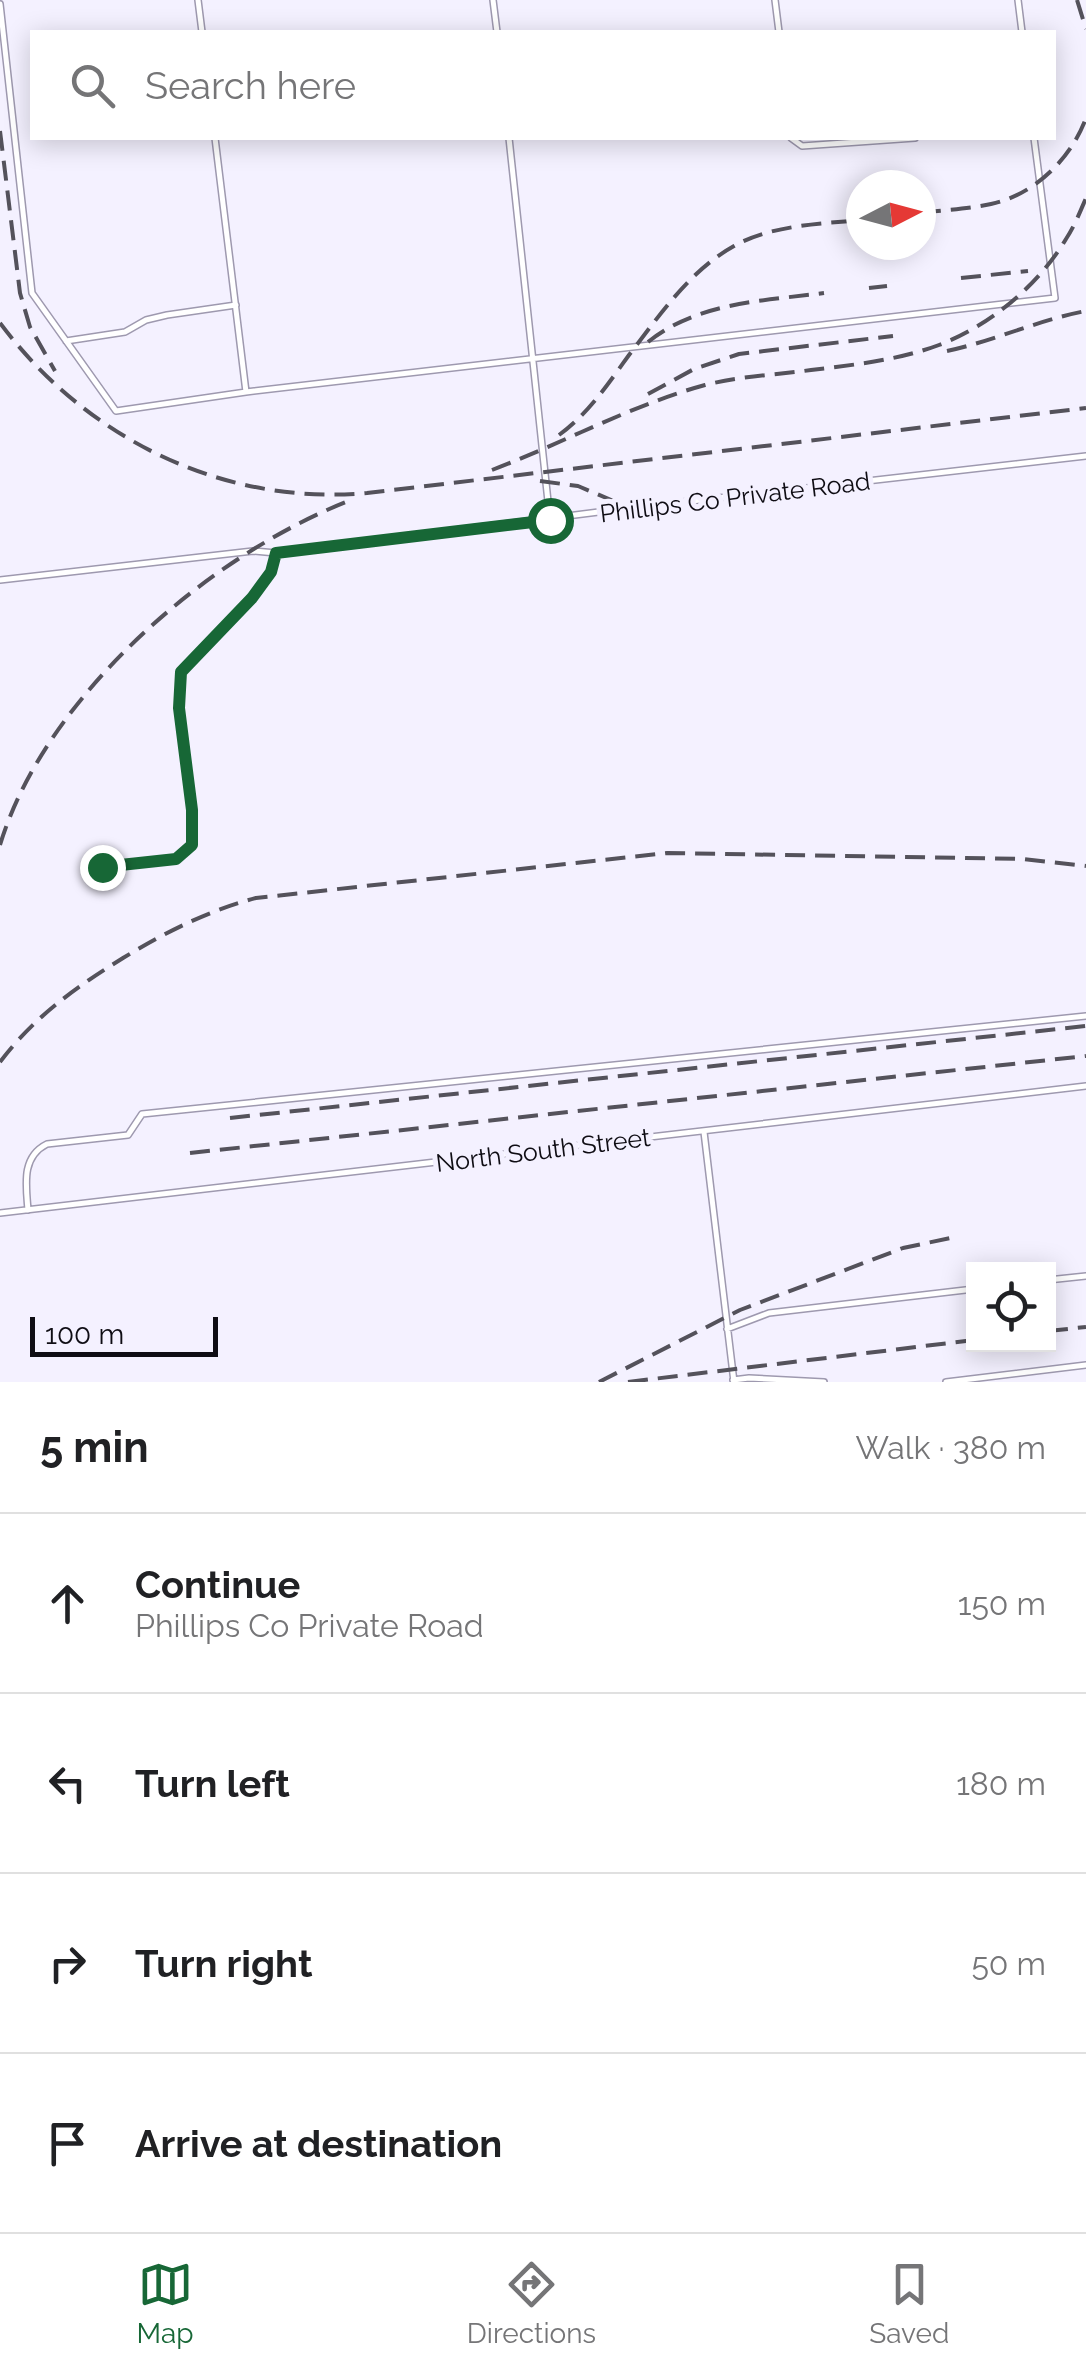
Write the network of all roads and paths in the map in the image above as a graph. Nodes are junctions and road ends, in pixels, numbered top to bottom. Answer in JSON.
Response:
{"nodes":[{"id":1,"x":198,"y":0,"type":"edge"},
{"id":2,"x":493,"y":0,"type":"edge"},
{"id":3,"x":775,"y":0,"type":"edge"},
{"id":4,"x":1018,"y":0,"type":"edge"},
{"id":5,"x":0,"y":4,"type":"edge"},
{"id":6,"x":202,"y":30,"type":"edge"},
{"id":7,"x":497,"y":30,"type":"edge"},
{"id":8,"x":778,"y":30,"type":"edge"},
{"id":9,"x":1022,"y":30,"type":"edge"},
{"id":10,"x":215,"y":140,"type":"edge"},
{"id":11,"x":508,"y":140,"type":"edge"},
{"id":12,"x":794,"y":140,"type":"edge"},
{"id":13,"x":887,"y":140,"type":"edge"},
{"id":14,"x":1034,"y":140,"type":"edge"},
{"id":15,"x":236,"y":306,"type":"junction"},
{"id":16,"x":66,"y":341,"type":"junction"},
{"id":17,"x":533,"y":359,"type":"junction"},
{"id":18,"x":246,"y":392,"type":"junction"},
{"id":19,"x":1086,"y":456,"type":"edge"},
{"id":20,"x":550,"y":520,"type":"junction"},
{"id":21,"x":276,"y":553,"type":"junction"},
{"id":22,"x":0,"y":580,"type":"edge"},
{"id":23,"x":102,"y":867,"type":"dead end"},
{"id":24,"x":1086,"y":1016,"type":"edge"},
{"id":25,"x":1086,"y":1086,"type":"edge"},
{"id":26,"x":704,"y":1131,"type":"junction"},
{"id":27,"x":28,"y":1210,"type":"junction"},
{"id":28,"x":0,"y":1213,"type":"edge"},
{"id":29,"x":1086,"y":1276,"type":"edge"},
{"id":30,"x":1056,"y":1279,"type":"edge"},
{"id":31,"x":966,"y":1290,"type":"edge"},
{"id":32,"x":728,"y":1329,"type":"junction"},
{"id":33,"x":1086,"y":1366,"type":"edge"},
{"id":34,"x":734,"y":1381,"type":"edge"},
{"id":35,"x":824,"y":1382,"type":"edge"},
{"id":36,"x":946,"y":1382,"type":"edge"}],
"edges":[{"from":1,"to":6,"type":"lane"},
{"from":2,"to":7,"type":"lane"},
{"from":3,"to":8,"type":"lane"},
{"from":4,"to":9,"type":"lane"},
{"from":5,"to":16,"type":"lane"},
{"from":10,"to":15,"type":"lane"},
{"from":11,"to":17,"type":"lane"},
{"from":12,"to":13,"type":"lane"},
{"from":14,"to":17,"type":"lane"},
{"from":15,"to":16,"type":"lane"},
{"from":15,"to":18,"type":"lane"},
{"from":16,"to":18,"type":"lane"},
{"from":17,"to":18,"type":"lane"},
{"from":17,"to":20,"type":"lane"},
{"from":19,"to":20,"type":"lane","name":"Phillips Co Private Road"},
{"from":20,"to":21,"type":"lane","name":"Phillips Co Private Road"},
{"from":21,"to":22,"type":"lane","name":"Phillips Co Private Road"},
{"from":21,"to":23,"type":"lane"},
{"from":24,"to":27,"type":"lane"},
{"from":25,"to":26,"type":"lane","name":"North South Street"},
{"from":26,"to":27,"type":"lane","name":"North South Street"},
{"from":26,"to":32,"type":"lane"},
{"from":27,"to":28,"type":"lane","name":"North South Street"},
{"from":29,"to":30,"type":"lane"},
{"from":31,"to":32,"type":"lane"},
{"from":32,"to":34,"type":"lane"},
{"from":33,"to":36,"type":"lane"},
{"from":34,"to":35,"type":"lane"}]}
